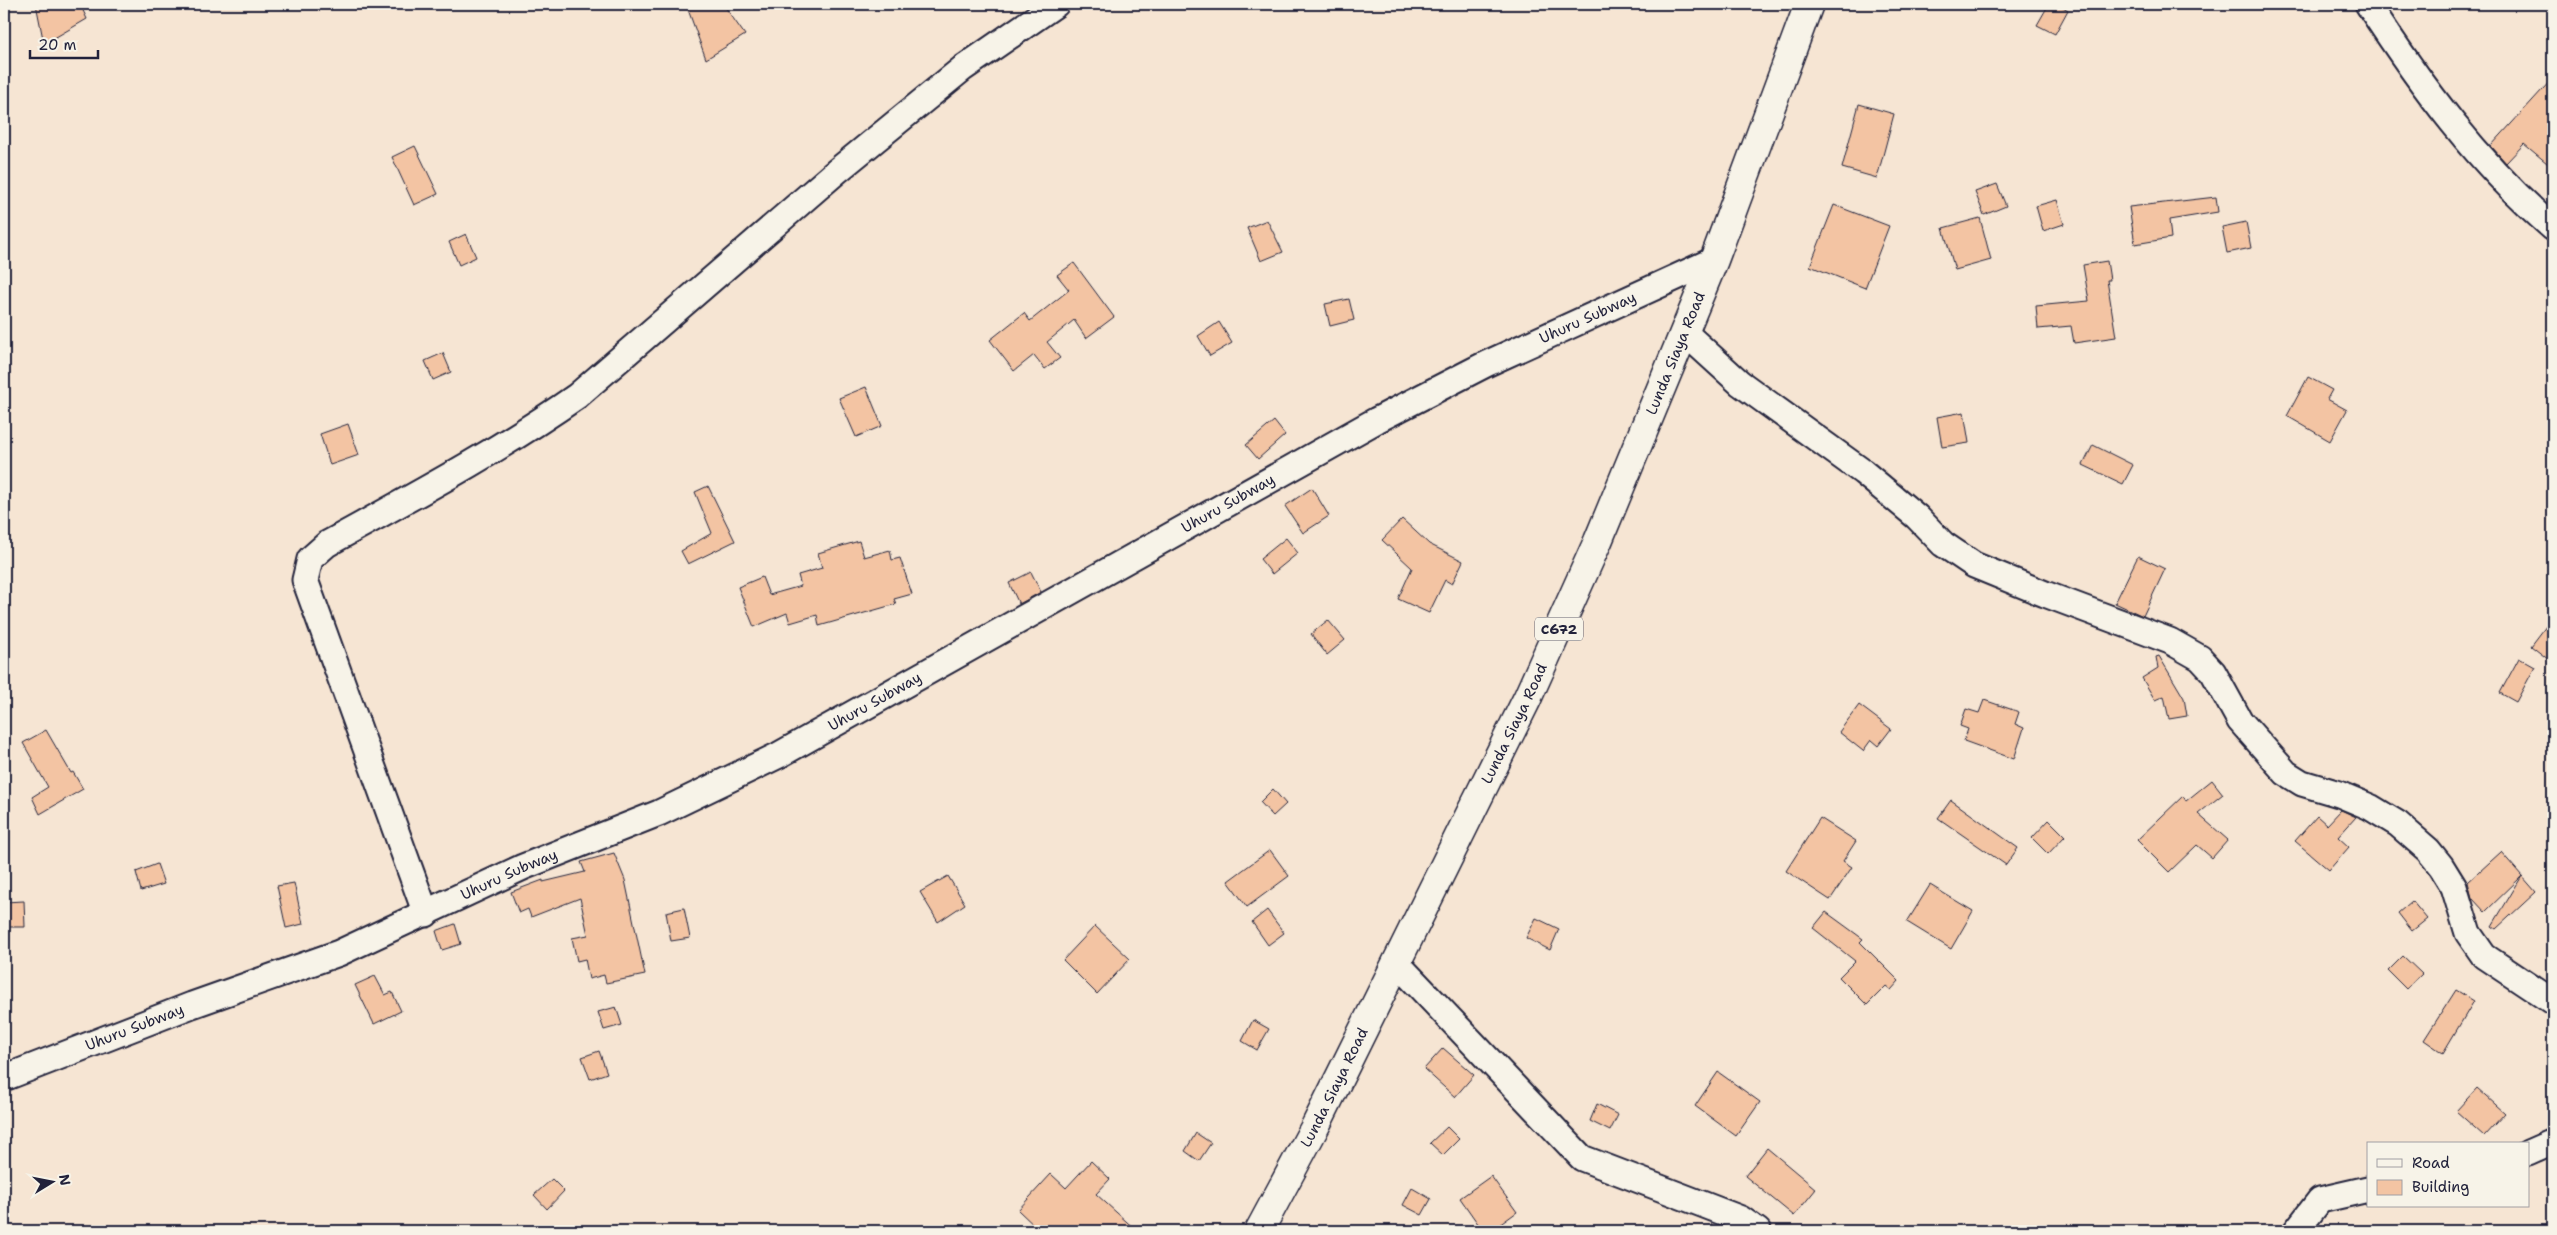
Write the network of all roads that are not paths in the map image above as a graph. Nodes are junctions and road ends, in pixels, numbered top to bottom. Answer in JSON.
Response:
{"nodes":[{"id":1,"x":1056,"y":4,"type":"edge"},
{"id":2,"x":1809,"y":4,"type":"edge"},
{"id":3,"x":2368,"y":4,"type":"edge"},
{"id":4,"x":2553,"y":228,"type":"edge"},
{"id":5,"x":1714,"y":260,"type":"junction"},
{"id":6,"x":1684,"y":332,"type":"junction"},
{"id":7,"x":426,"y":914,"type":"junction"},
{"id":8,"x":1396,"y":962,"type":"junction"},
{"id":9,"x":2553,"y":1002,"type":"edge"},
{"id":10,"x":4,"y":1078,"type":"edge"},
{"id":11,"x":2553,"y":1142,"type":"edge"},
{"id":12,"x":2530,"y":1152,"type":"edge"},
{"id":13,"x":2367,"y":1189,"type":"edge"},
{"id":14,"x":1259,"y":1231,"type":"edge"},
{"id":15,"x":1758,"y":1231,"type":"edge"},
{"id":16,"x":2296,"y":1231,"type":"edge"}],
"edges":[{"from":1,"to":7,"type":"street"},
{"from":2,"to":5,"type":"main road","name":"Lunda Siaya Road","number":"C672"},
{"from":3,"to":4,"type":"street"},
{"from":5,"to":6,"type":"main road","name":"Lunda Siaya Road","number":"C672"},
{"from":5,"to":7,"type":"street","name":"Uhuru Subway"},
{"from":6,"to":8,"type":"main road","name":"Lunda Siaya Road","number":"C672"},
{"from":6,"to":9,"type":"street"},
{"from":7,"to":10,"type":"street","name":"Uhuru Subway"},
{"from":8,"to":14,"type":"main road","name":"Lunda Siaya Road","number":"C672"},
{"from":8,"to":15,"type":"street"},
{"from":11,"to":12,"type":"street"},
{"from":13,"to":16,"type":"street"}]}
